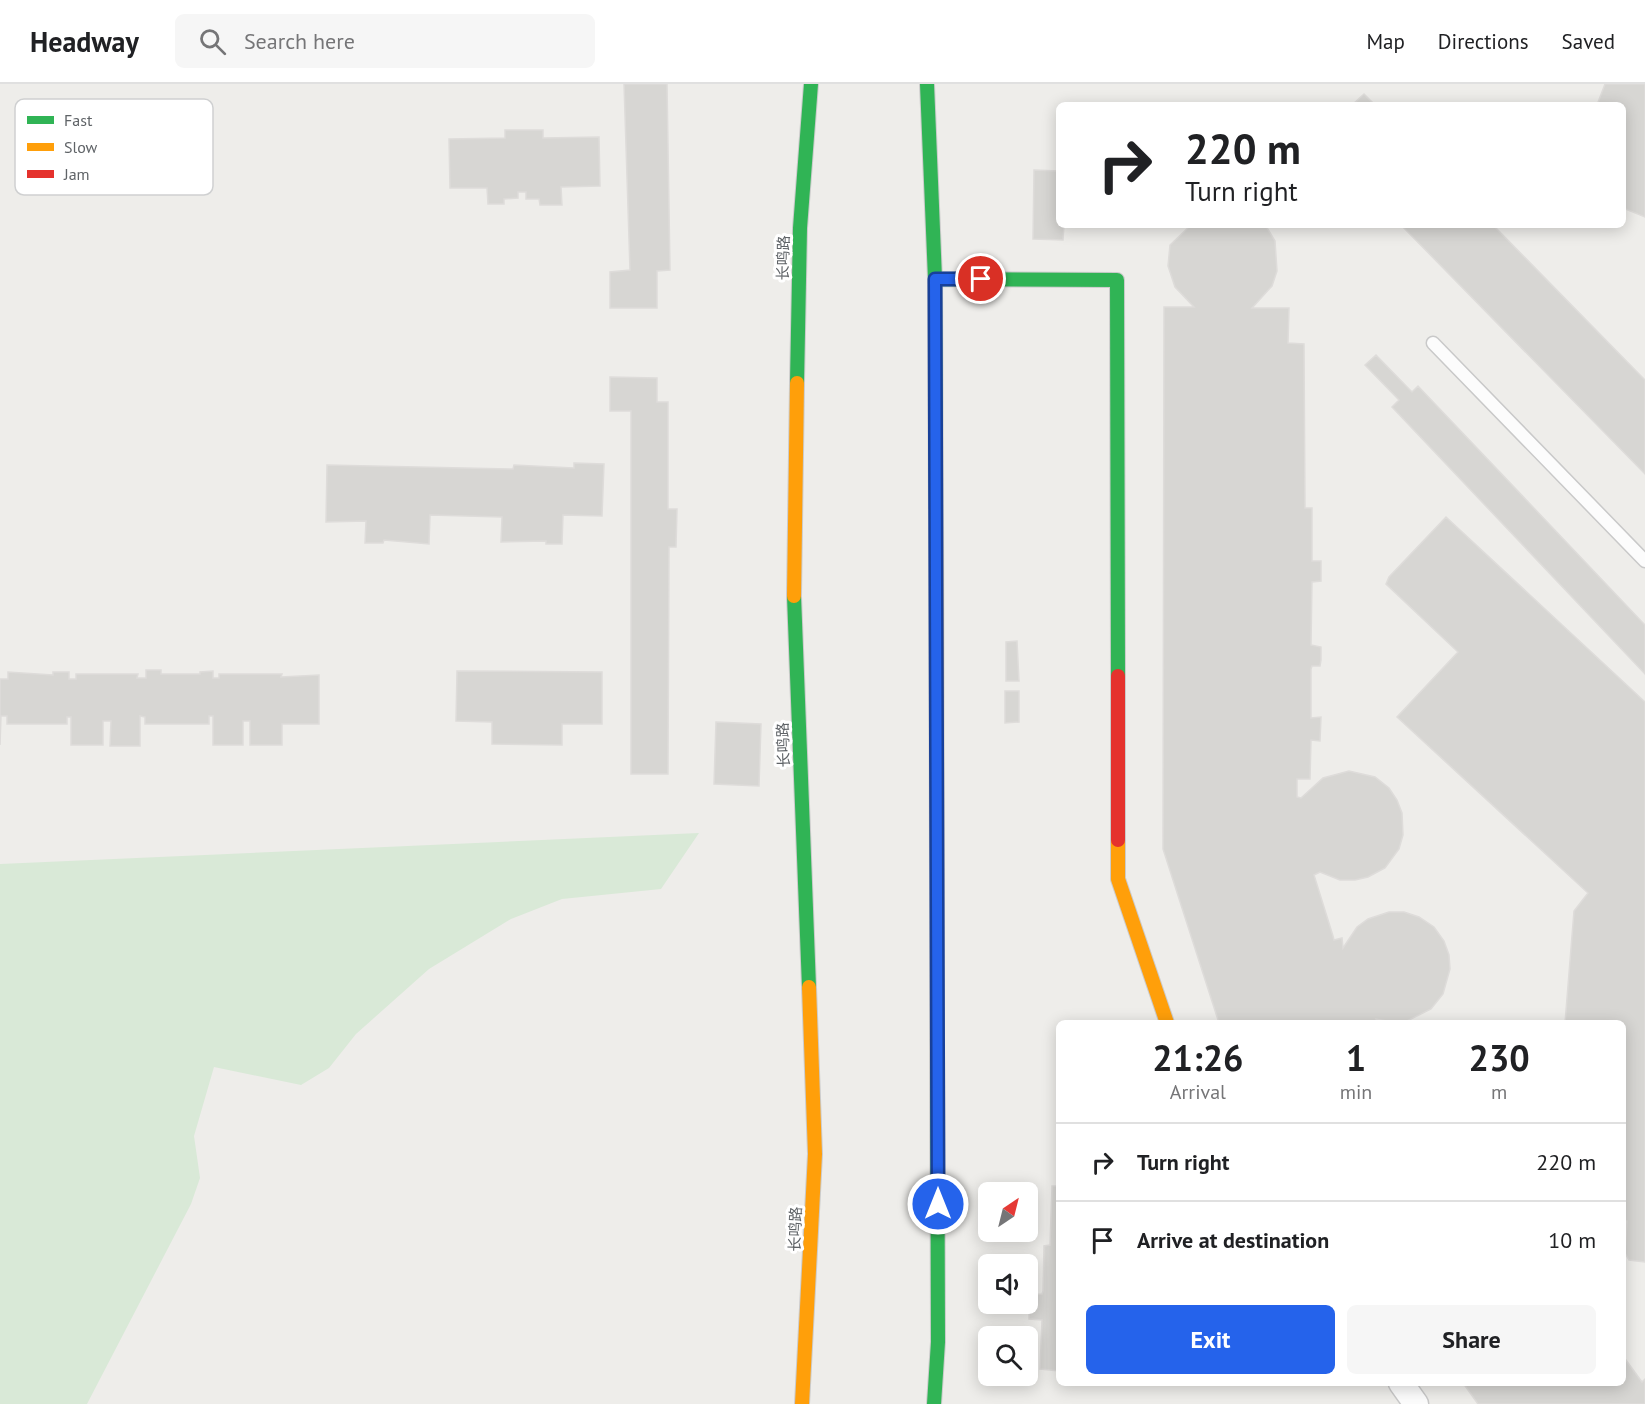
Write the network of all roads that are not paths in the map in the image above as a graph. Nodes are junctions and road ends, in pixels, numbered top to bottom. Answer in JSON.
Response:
{"nodes":[{"id":1,"x":811,"y":84,"type":"edge"},
{"id":2,"x":927,"y":84,"type":"edge"},
{"id":3,"x":935,"y":279,"type":"junction"},
{"id":4,"x":1433,"y":343,"type":"dead end"},
{"id":5,"x":1645,"y":561,"type":"edge"},
{"id":6,"x":1166,"y":1020,"type":"edge"},
{"id":7,"x":1403,"y":1386,"type":"edge"},
{"id":8,"x":802,"y":1404,"type":"edge"},
{"id":9,"x":934,"y":1404,"type":"edge"},
{"id":10,"x":1416,"y":1404,"type":"edge"}],
"edges":[{"from":1,"to":8,"type":"main road","name":"长鸣路"},
{"from":2,"to":3,"type":"main road"},
{"from":3,"to":6,"type":"main road"},
{"from":3,"to":9,"type":"main road"},
{"from":4,"to":5,"type":"lane"},
{"from":7,"to":10,"type":"street"}]}
